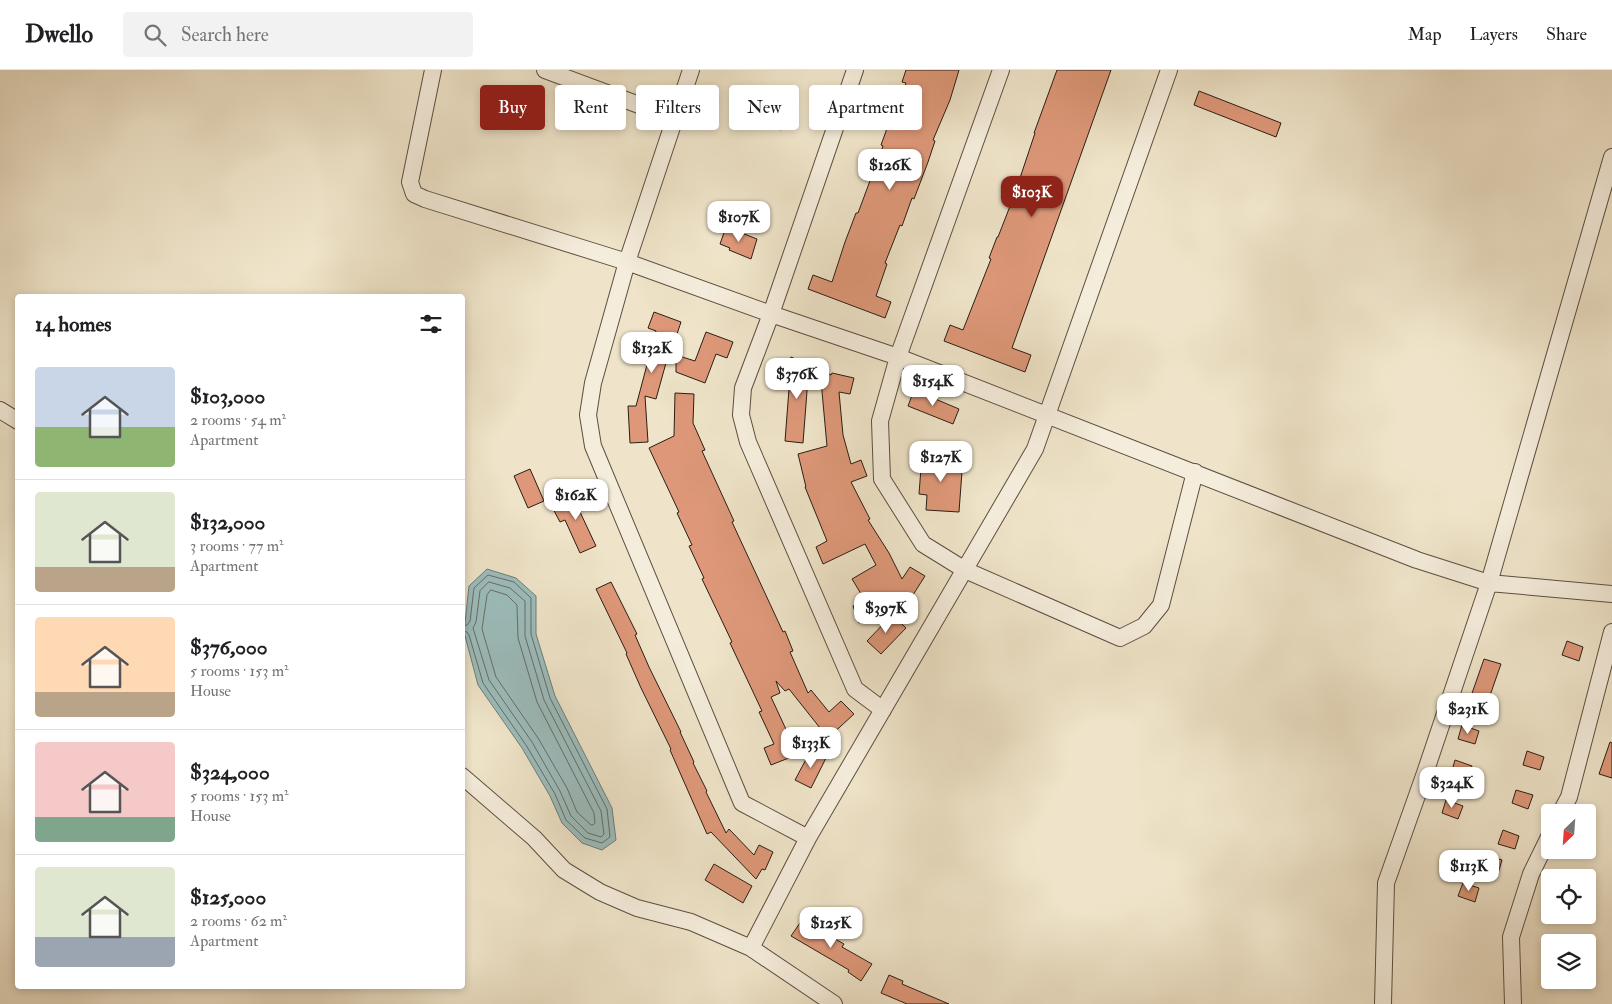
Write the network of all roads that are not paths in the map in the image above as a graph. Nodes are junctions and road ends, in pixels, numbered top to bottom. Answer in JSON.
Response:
{"nodes":[{"id":1,"x":433,"y":70,"type":"edge"},
{"id":2,"x":545,"y":70,"type":"edge"},
{"id":3,"x":691,"y":70,"type":"edge"},
{"id":4,"x":856,"y":70,"type":"edge"},
{"id":5,"x":1001,"y":70,"type":"edge"},
{"id":6,"x":1169,"y":70,"type":"edge"},
{"id":7,"x":567,"y":74,"type":"edge"},
{"id":8,"x":686,"y":85,"type":"edge"},
{"id":9,"x":636,"y":102,"type":"edge"},
{"id":10,"x":670,"y":130,"type":"edge"},
{"id":11,"x":1612,"y":157,"type":"edge"},
{"id":12,"x":628,"y":262,"type":"junction"},
{"id":13,"x":771,"y":314,"type":"junction"},
{"id":14,"x":898,"y":357,"type":"junction"},
{"id":15,"x":0,"y":410,"type":"edge"},
{"id":16,"x":1048,"y":414,"type":"junction"},
{"id":17,"x":15,"y":420,"type":"edge"},
{"id":18,"x":1195,"y":472,"type":"junction"},
{"id":19,"x":965,"y":570,"type":"junction"},
{"id":20,"x":1489,"y":583,"type":"junction"},
{"id":21,"x":1612,"y":594,"type":"edge"},
{"id":22,"x":1612,"y":632,"type":"edge"},
{"id":23,"x":883,"y":710,"type":"junction"},
{"id":24,"x":465,"y":779,"type":"edge"},
{"id":25,"x":1565,"y":804,"type":"edge"},
{"id":26,"x":808,"y":838,"type":"junction"},
{"id":27,"x":1541,"y":853,"type":"edge"},
{"id":28,"x":750,"y":948,"type":"junction"},
{"id":29,"x":834,"y":1004,"type":"edge"},
{"id":30,"x":1382,"y":1004,"type":"edge"},
{"id":31,"x":1513,"y":1004,"type":"edge"}],
"edges":[{"from":1,"to":12,"type":"street"},
{"from":2,"to":7,"type":"street"},
{"from":3,"to":8,"type":"street"},
{"from":4,"to":13,"type":"street"},
{"from":5,"to":14,"type":"street"},
{"from":6,"to":16,"type":"street"},
{"from":7,"to":9,"type":"street"},
{"from":10,"to":12,"type":"street"},
{"from":11,"to":20,"type":"street"},
{"from":12,"to":13,"type":"street"},
{"from":12,"to":26,"type":"street"},
{"from":13,"to":14,"type":"street"},
{"from":13,"to":23,"type":"street"},
{"from":14,"to":16,"type":"street"},
{"from":14,"to":19,"type":"street"},
{"from":15,"to":17,"type":"street"},
{"from":16,"to":18,"type":"street"},
{"from":16,"to":19,"type":"street"},
{"from":18,"to":19,"type":"street"},
{"from":18,"to":20,"type":"street"},
{"from":19,"to":23,"type":"street"},
{"from":20,"to":21,"type":"street"},
{"from":20,"to":30,"type":"street"},
{"from":22,"to":25,"type":"street"},
{"from":23,"to":26,"type":"street"},
{"from":24,"to":28,"type":"street"},
{"from":26,"to":28,"type":"street"},
{"from":27,"to":31,"type":"street"},
{"from":28,"to":29,"type":"street"}]}
